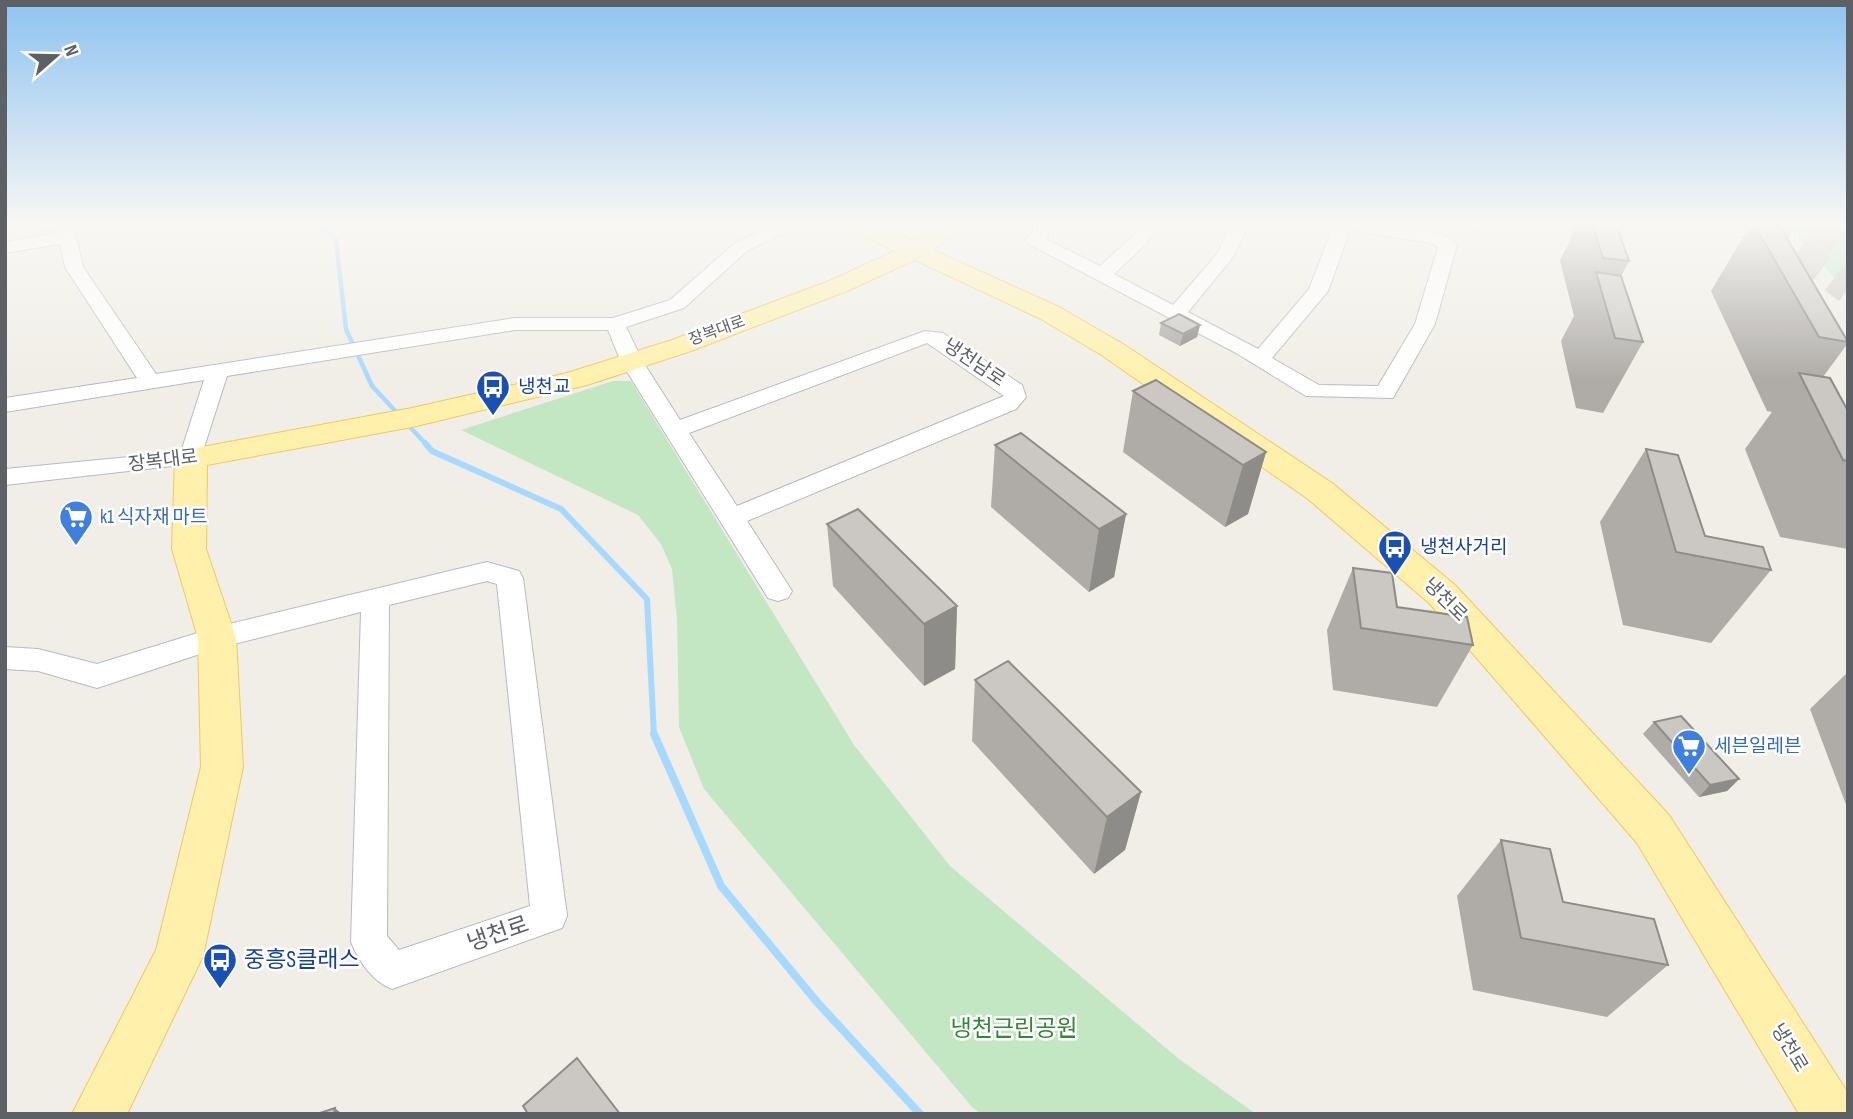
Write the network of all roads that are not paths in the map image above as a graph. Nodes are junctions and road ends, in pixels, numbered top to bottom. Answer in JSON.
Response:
{"nodes":[{"id":1,"x":80,"y":276,"type":"edge"},
{"id":2,"x":708,"y":276,"type":"edge"},
{"id":3,"x":857,"y":276,"type":"edge"},
{"id":4,"x":971,"y":276,"type":"edge"},
{"id":5,"x":1103,"y":276,"type":"edge"},
{"id":6,"x":1208,"y":276,"type":"edge"},
{"id":7,"x":1324,"y":276,"type":"edge"},
{"id":8,"x":1439,"y":276,"type":"edge"},
{"id":9,"x":1176,"y":314,"type":"junction"},
{"id":10,"x":615,"y":324,"type":"junction"},
{"id":11,"x":1260,"y":359,"type":"junction"},
{"id":12,"x":632,"y":362,"type":"junction"},
{"id":13,"x":217,"y":373,"type":"junction"},
{"id":14,"x":151,"y":383,"type":"junction"},
{"id":15,"x":5,"y":405,"type":"edge"},
{"id":16,"x":675,"y":430,"type":"junction"},
{"id":17,"x":191,"y":458,"type":"junction"},
{"id":18,"x":5,"y":477,"type":"edge"},
{"id":19,"x":731,"y":518,"type":"junction"},
{"id":20,"x":778,"y":591,"type":"dead end"},
{"id":21,"x":375,"y":599,"type":"junction"},
{"id":22,"x":217,"y":638,"type":"junction"},
{"id":23,"x":5,"y":658,"type":"edge"},
{"id":24,"x":99,"y":1114,"type":"edge"},
{"id":25,"x":1830,"y":1114,"type":"edge"}],
"edges":[{"from":1,"to":14,"type":"street"},
{"from":2,"to":10,"type":"street"},
{"from":3,"to":12,"type":"main road","name":"장복대로"},
{"from":4,"to":25,"type":"main road","name":"냉천로"},
{"from":5,"to":9,"type":"street"},
{"from":6,"to":9,"type":"street"},
{"from":7,"to":11,"type":"street"},
{"from":8,"to":11,"type":"street"},
{"from":9,"to":11,"type":"street"},
{"from":10,"to":12,"type":"street"},
{"from":10,"to":13,"type":"street"},
{"from":12,"to":16,"type":"street"},
{"from":12,"to":17,"type":"main road","name":"장복대로"},
{"from":13,"to":14,"type":"street"},
{"from":13,"to":17,"type":"street"},
{"from":14,"to":15,"type":"street"},
{"from":16,"to":19,"type":"street"},
{"from":16,"to":19,"type":"street","name":"냉천남로"},
{"from":17,"to":18,"type":"street","name":"장복대로"},
{"from":17,"to":22,"type":"main road"},
{"from":19,"to":20,"type":"street"},
{"from":21,"to":21,"type":"street","name":"냉천로"},
{"from":21,"to":22,"type":"street","name":"냉천로"},
{"from":22,"to":23,"type":"street","name":"냉천로"},
{"from":22,"to":24,"type":"main road"}]}
